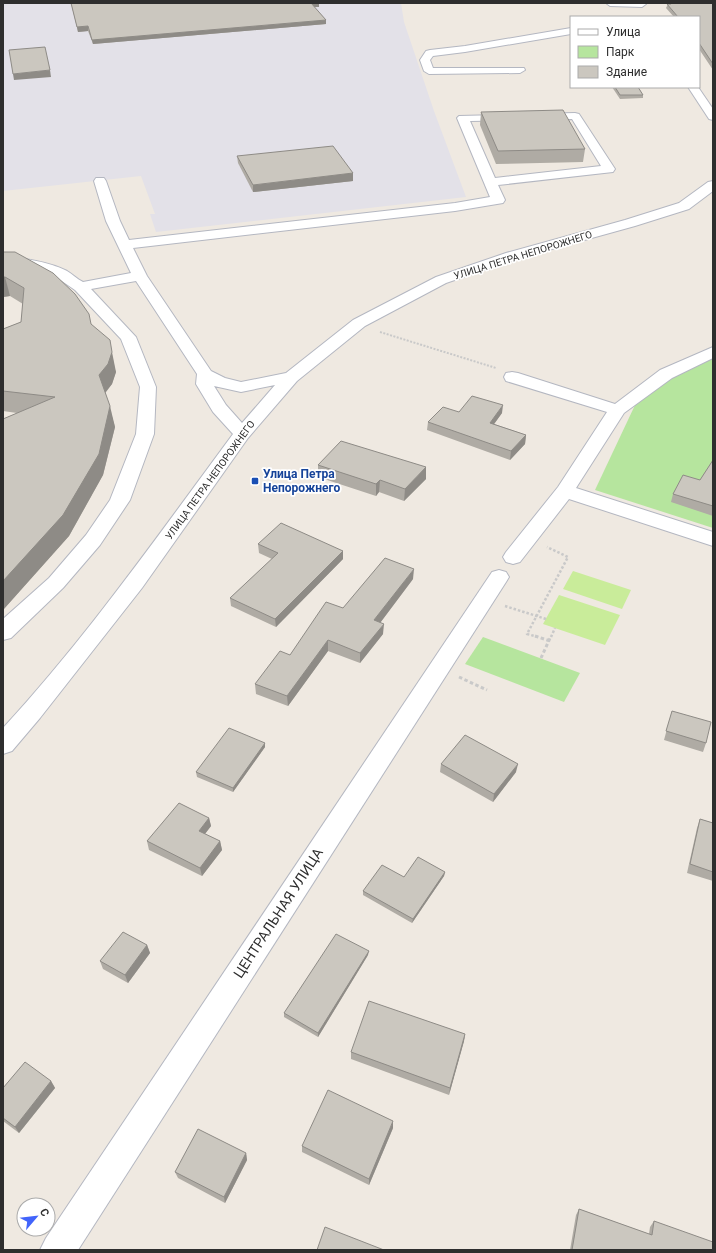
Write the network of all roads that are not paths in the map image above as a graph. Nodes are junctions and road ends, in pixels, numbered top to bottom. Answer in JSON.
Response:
{"nodes":[{"id":1,"x":610,"y":3,"type":"edge"},
{"id":2,"x":643,"y":6,"type":"edge"},
{"id":3,"x":570,"y":31,"type":"edge"},
{"id":4,"x":520,"y":70,"type":"dead end"},
{"id":5,"x":695,"y":88,"type":"edge"},
{"id":6,"x":713,"y":117,"type":"edge"},
{"id":7,"x":100,"y":181,"type":"dead end"},
{"id":8,"x":491,"y":182,"type":"junction"},
{"id":9,"x":713,"y":185,"type":"edge"},
{"id":10,"x":125,"y":245,"type":"junction"},
{"id":11,"x":3,"y":263,"type":"edge"},
{"id":12,"x":140,"y":276,"type":"junction"},
{"id":13,"x":80,"y":287,"type":"junction"},
{"id":14,"x":713,"y":352,"type":"edge"},
{"id":15,"x":205,"y":374,"type":"junction"},
{"id":16,"x":291,"y":377,"type":"junction"},
{"id":17,"x":512,"y":377,"type":"road end"},
{"id":18,"x":617,"y":410,"type":"junction"},
{"id":19,"x":242,"y":434,"type":"junction"},
{"id":20,"x":565,"y":490,"type":"junction"},
{"id":21,"x":713,"y":539,"type":"edge"},
{"id":22,"x":3,"y":632,"type":"edge"},
{"id":23,"x":3,"y":744,"type":"edge"},
{"id":24,"x":58,"y":1250,"type":"edge"}],
"edges":[{"from":1,"to":2,"type":"street"},
{"from":3,"to":4,"type":"street"},
{"from":5,"to":6,"type":"street"},
{"from":7,"to":10,"type":"street"},
{"from":8,"to":8,"type":"street"},
{"from":8,"to":10,"type":"street"},
{"from":9,"to":16,"type":"street","name":"УЛИЦА ПЕТРА НЕПОРОЖНЕГО"},
{"from":10,"to":12,"type":"street"},
{"from":11,"to":13,"type":"street"},
{"from":12,"to":13,"type":"street"},
{"from":12,"to":15,"type":"street"},
{"from":13,"to":22,"type":"street"},
{"from":14,"to":18,"type":"street","name":"ЦЕНТРАЛЬНАЯ УЛИЦА"},
{"from":15,"to":16,"type":"street"},
{"from":15,"to":19,"type":"street"},
{"from":16,"to":19,"type":"street","name":"УЛИЦА ПЕТРА НЕПОРОЖНЕГО"},
{"from":17,"to":18,"type":"street"},
{"from":18,"to":20,"type":"street","name":"ЦЕНТРАЛЬНАЯ УЛИЦА"},
{"from":19,"to":23,"type":"street","name":"УЛИЦА ПЕТРА НЕПОРОЖНЕГО"},
{"from":20,"to":21,"type":"street"},
{"from":20,"to":24,"type":"street","name":"ЦЕНТРАЛЬНАЯ УЛИЦА"}]}
